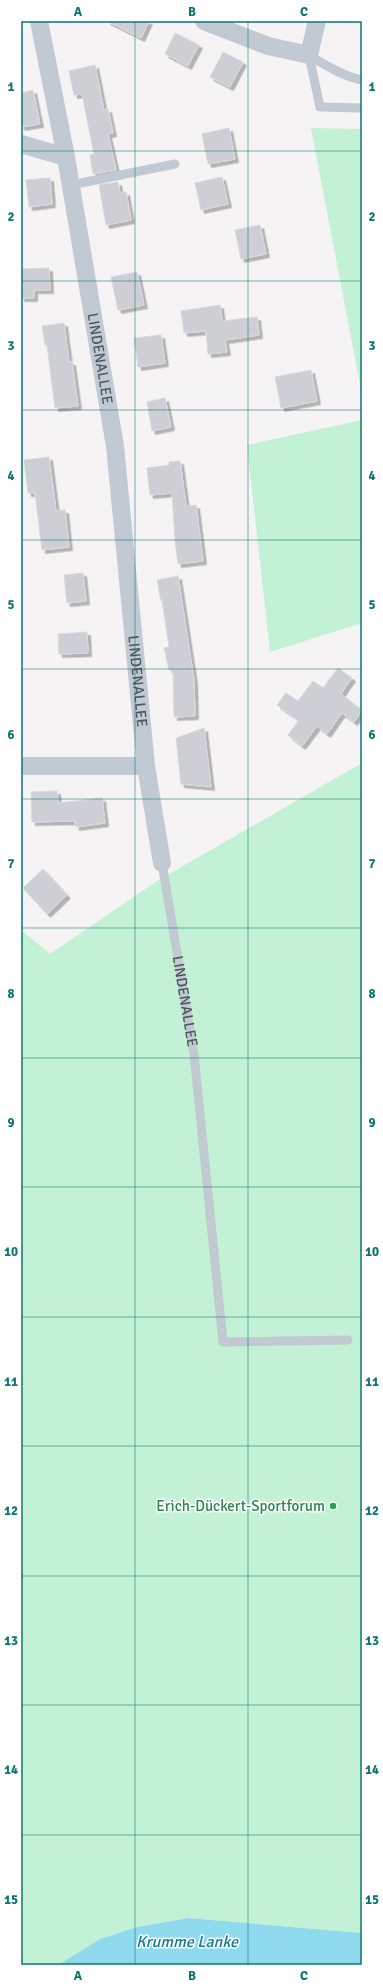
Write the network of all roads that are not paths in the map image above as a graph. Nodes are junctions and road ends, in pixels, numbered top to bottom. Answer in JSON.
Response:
{"nodes":[{"id":1,"x":39,"y":21,"type":"edge"},
{"id":2,"x":204,"y":21,"type":"edge"},
{"id":3,"x":317,"y":21,"type":"edge"},
{"id":4,"x":309,"y":55,"type":"junction"},
{"id":5,"x":362,"y":80,"type":"edge"},
{"id":6,"x":362,"y":108,"type":"edge"},
{"id":7,"x":21,"y":144,"type":"edge"},
{"id":8,"x":66,"y":157,"type":"junction"},
{"id":9,"x":175,"y":164,"type":"dead end"},
{"id":10,"x":71,"y":185,"type":"junction"},
{"id":11,"x":21,"y":766,"type":"edge"},
{"id":12,"x":146,"y":766,"type":"junction"},
{"id":13,"x":162,"y":862,"type":"joint"},
{"id":14,"x":348,"y":1340,"type":"dead end"}],
"edges":[{"from":1,"to":8,"type":"street","name":"LINDENALLEE"},
{"from":2,"to":4,"type":"street"},
{"from":3,"to":4,"type":"street"},
{"from":4,"to":5,"type":"lane"},
{"from":4,"to":6,"type":"lane"},
{"from":7,"to":8,"type":"street"},
{"from":8,"to":10,"type":"street","name":"LINDENALLEE"},
{"from":9,"to":10,"type":"lane"},
{"from":10,"to":12,"type":"street","name":"LINDENALLEE"},
{"from":11,"to":12,"type":"street"},
{"from":12,"to":13,"type":"street","name":"LINDENALLEE"},
{"from":13,"to":14,"type":"lane","name":"LINDENALLEE"}]}
